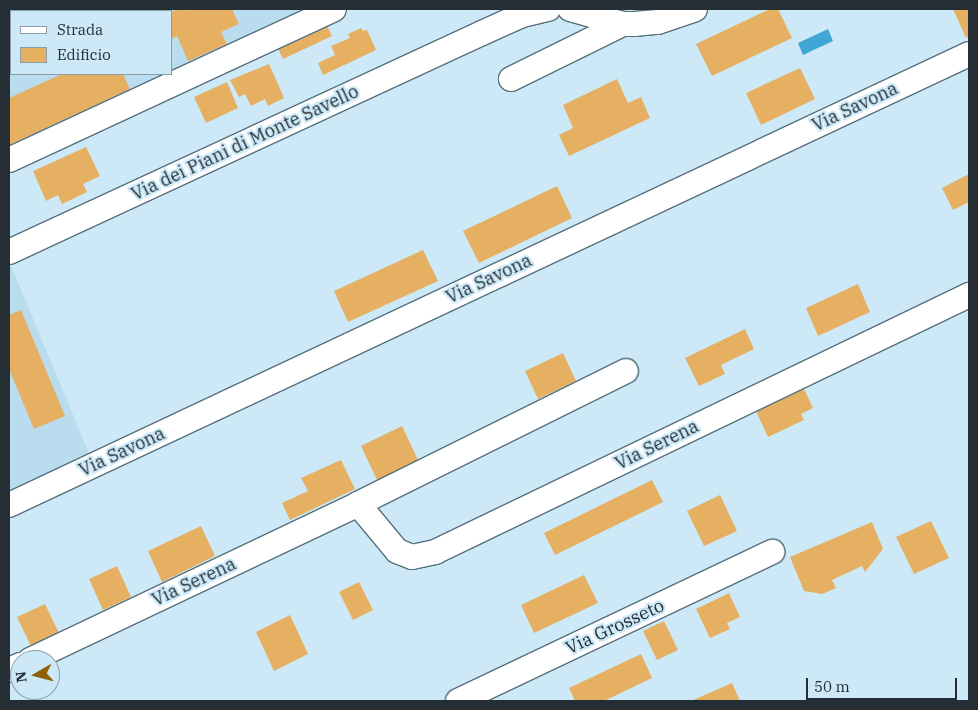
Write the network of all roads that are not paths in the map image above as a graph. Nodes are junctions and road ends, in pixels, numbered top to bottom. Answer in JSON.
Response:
{"nodes":[{"id":1,"x":334,"y":9,"type":"edge"},
{"id":2,"x":548,"y":9,"type":"edge"},
{"id":3,"x":570,"y":9,"type":"edge"},
{"id":4,"x":694,"y":9,"type":"edge"},
{"id":5,"x":623,"y":24,"type":"junction"},
{"id":6,"x":969,"y":54,"type":"edge"},
{"id":7,"x":511,"y":79,"type":"dead end"},
{"id":8,"x":9,"y":160,"type":"edge"},
{"id":9,"x":9,"y":252,"type":"edge"},
{"id":10,"x":969,"y":295,"type":"edge"},
{"id":11,"x":626,"y":371,"type":"dead end"},
{"id":12,"x":358,"y":504,"type":"junction"},
{"id":13,"x":9,"y":505,"type":"edge"},
{"id":14,"x":772,"y":552,"type":"dead end"},
{"id":15,"x":51,"y":650,"type":"edge"},
{"id":16,"x":458,"y":701,"type":"edge"}],
"edges":[{"from":1,"to":8,"type":"street"},
{"from":2,"to":9,"type":"street","name":"Via dei Piani di Monte Savello"},
{"from":3,"to":5,"type":"street"},
{"from":4,"to":5,"type":"street"},
{"from":5,"to":7,"type":"street"},
{"from":6,"to":13,"type":"street","name":"Via Savona"},
{"from":10,"to":12,"type":"street","name":"Via Serena"},
{"from":11,"to":12,"type":"street","name":"Via Serena"},
{"from":12,"to":15,"type":"street","name":"Via Serena"},
{"from":14,"to":16,"type":"street","name":"Via Grosseto"}]}
